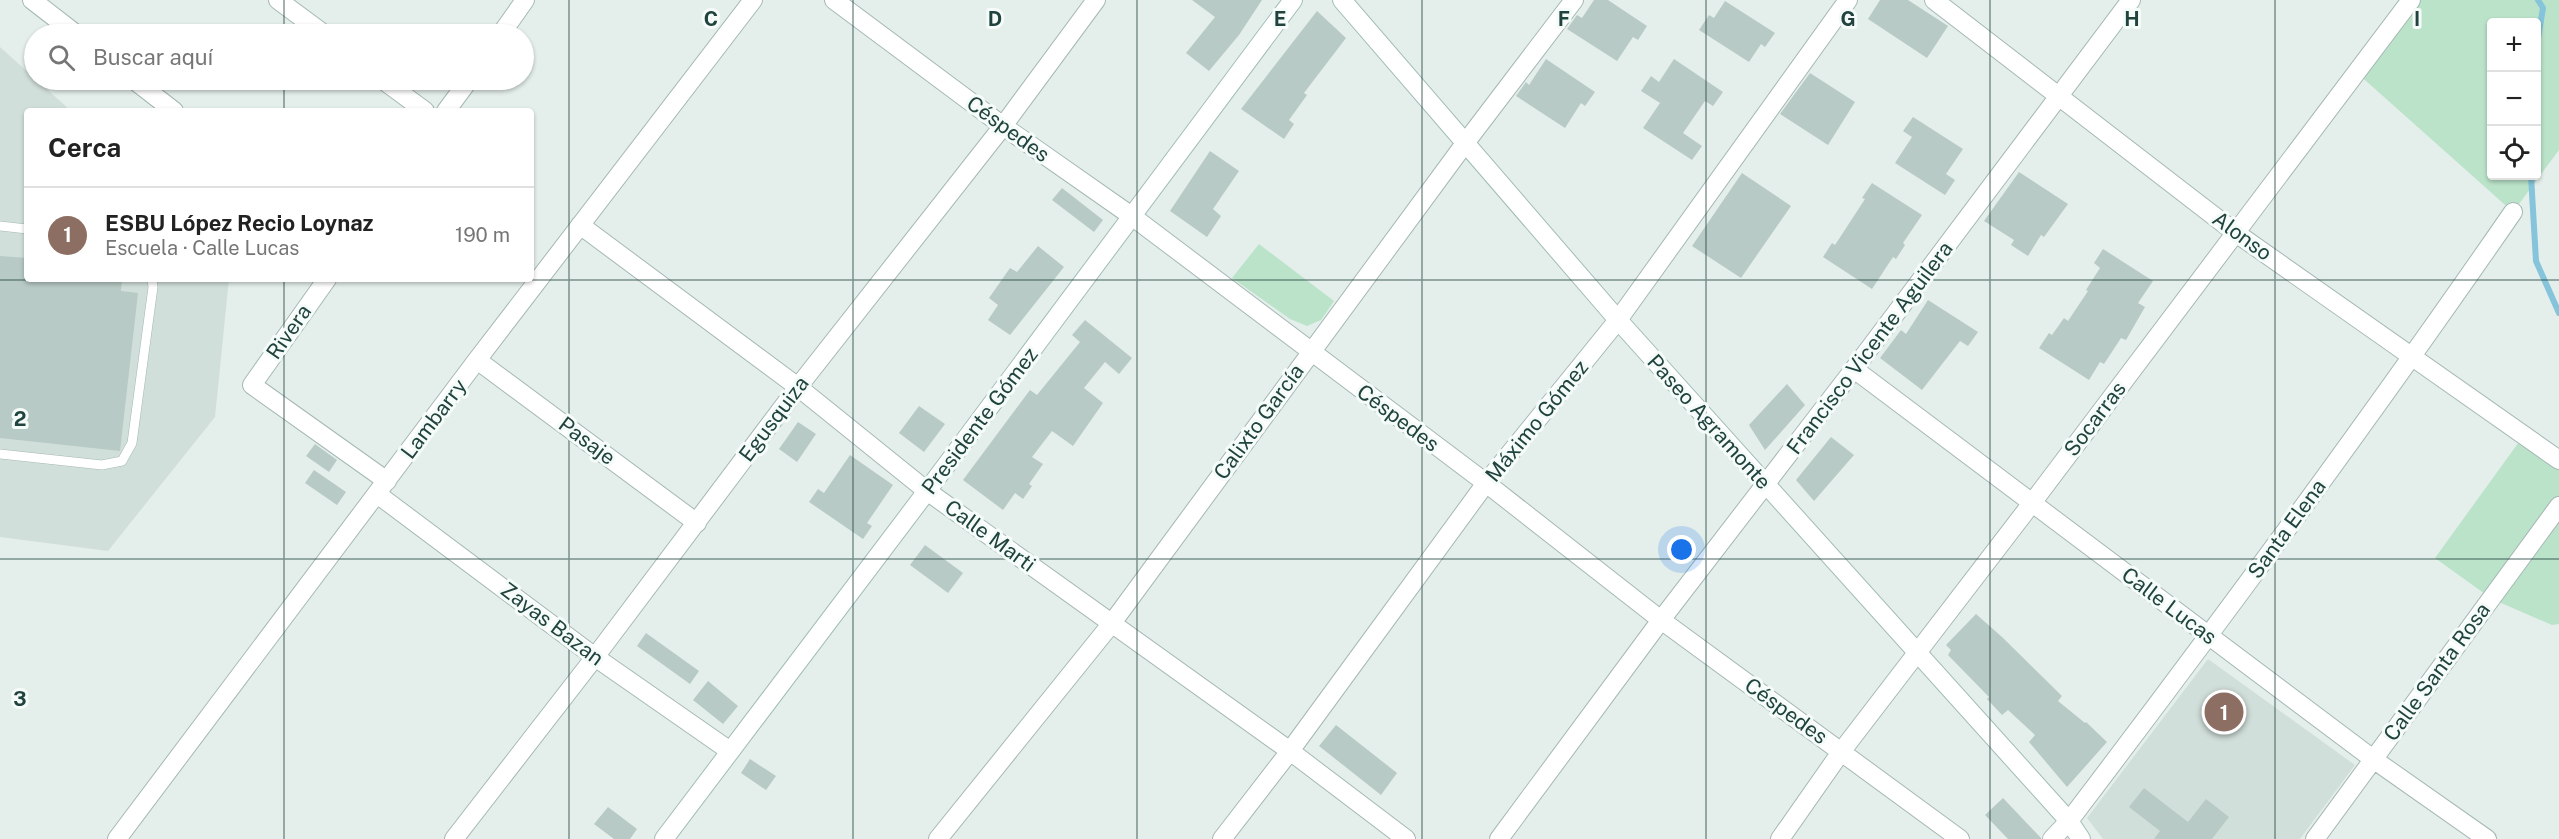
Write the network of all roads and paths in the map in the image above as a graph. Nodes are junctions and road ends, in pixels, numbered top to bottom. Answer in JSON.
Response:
{"nodes":[{"id":1,"x":32,"y":0,"type":"edge"},
{"id":2,"x":278,"y":0,"type":"edge"},
{"id":3,"x":525,"y":0,"type":"edge"},
{"id":4,"x":753,"y":0,"type":"edge"},
{"id":5,"x":834,"y":0,"type":"edge"},
{"id":6,"x":1096,"y":0,"type":"edge"},
{"id":7,"x":1293,"y":0,"type":"edge"},
{"id":8,"x":1342,"y":0,"type":"edge"},
{"id":9,"x":1574,"y":0,"type":"edge"},
{"id":10,"x":1848,"y":0,"type":"edge"},
{"id":11,"x":1934,"y":0,"type":"edge"},
{"id":12,"x":2131,"y":0,"type":"edge"},
{"id":13,"x":2410,"y":0,"type":"edge"},
{"id":14,"x":63,"y":24,"type":"edge"},
{"id":15,"x":310,"y":24,"type":"edge"},
{"id":16,"x":508,"y":24,"type":"edge"},
{"id":17,"x":147,"y":90,"type":"edge"},
{"id":18,"x":397,"y":90,"type":"edge"},
{"id":19,"x":462,"y":90,"type":"edge"},
{"id":20,"x":2058,"y":96,"type":"junction"},
{"id":21,"x":170,"y":108,"type":"edge"},
{"id":22,"x":421,"y":108,"type":"edge"},
{"id":23,"x":448,"y":108,"type":"edge"},
{"id":24,"x":1003,"y":126,"type":"junction"},
{"id":25,"x":1466,"y":142,"type":"junction"},
{"id":26,"x":2513,"y":212,"type":"dead end"},
{"id":27,"x":1132,"y":217,"type":"junction"},
{"id":28,"x":580,"y":225,"type":"junction"},
{"id":29,"x":0,"y":226,"type":"edge"},
{"id":30,"x":24,"y":229,"type":"edge"},
{"id":31,"x":2236,"y":232,"type":"junction"},
{"id":32,"x":152,"y":282,"type":"edge"},
{"id":33,"x":325,"y":282,"type":"edge"},
{"id":34,"x":1618,"y":320,"type":"junction"},
{"id":35,"x":1311,"y":352,"type":"junction"},
{"id":36,"x":2414,"y":357,"type":"junction"},
{"id":37,"x":477,"y":360,"type":"junction"},
{"id":38,"x":1854,"y":369,"type":"junction"},
{"id":39,"x":252,"y":385,"type":"joint"},
{"id":40,"x":798,"y":387,"type":"junction"},
{"id":41,"x":0,"y":454,"type":"edge"},
{"id":42,"x":2559,"y":460,"type":"edge"},
{"id":43,"x":1486,"y":483,"type":"junction"},
{"id":44,"x":1765,"y":486,"type":"junction"},
{"id":45,"x":382,"y":487,"type":"junction"},
{"id":46,"x":927,"y":491,"type":"junction"},
{"id":47,"x":2032,"y":503,"type":"junction"},
{"id":48,"x":2559,"y":506,"type":"edge"},
{"id":49,"x":697,"y":523,"type":"junction"},
{"id":50,"x":1661,"y":620,"type":"junction"},
{"id":51,"x":1112,"y":624,"type":"junction"},
{"id":52,"x":2209,"y":637,"type":"junction"},
{"id":53,"x":1916,"y":654,"type":"junction"},
{"id":54,"x":595,"y":657,"type":"junction"},
{"id":55,"x":730,"y":751,"type":"junction"},
{"id":56,"x":1290,"y":751,"type":"junction"},
{"id":57,"x":1841,"y":752,"type":"junction"},
{"id":58,"x":2373,"y":759,"type":"junction"},
{"id":59,"x":2069,"y":821,"type":"junction"},
{"id":60,"x":117,"y":839,"type":"edge"},
{"id":61,"x":454,"y":839,"type":"edge"},
{"id":62,"x":664,"y":839,"type":"edge"},
{"id":63,"x":938,"y":839,"type":"edge"},
{"id":64,"x":1222,"y":839,"type":"edge"},
{"id":65,"x":1406,"y":839,"type":"edge"},
{"id":66,"x":1499,"y":839,"type":"edge"},
{"id":67,"x":1780,"y":839,"type":"edge"},
{"id":68,"x":1960,"y":839,"type":"edge"},
{"id":69,"x":2052,"y":839,"type":"edge"},
{"id":70,"x":2082,"y":839,"type":"edge"},
{"id":71,"x":2315,"y":839,"type":"edge"},
{"id":72,"x":2487,"y":839,"type":"edge"}],
"edges":[{"from":1,"to":14,"type":"street"},
{"from":2,"to":15,"type":"street"},
{"from":3,"to":16,"type":"street"},
{"from":4,"to":28,"type":"street","name":"Lambarry"},
{"from":5,"to":24,"type":"street","name":"Céspedes"},
{"from":6,"to":24,"type":"street","name":"Egusquiza"},
{"from":7,"to":27,"type":"street","name":"Presidente Gómez"},
{"from":8,"to":25,"type":"street","name":"Paseo Agramonte"},
{"from":9,"to":25,"type":"street","name":"Calixto García"},
{"from":10,"to":34,"type":"street","name":"Máximo Gómez"},
{"from":11,"to":20,"type":"street","name":"Alonso"},
{"from":12,"to":20,"type":"street","name":"Francisco Vicente Aguilera"},
{"from":13,"to":31,"type":"street","name":"Socarras"},
{"from":17,"to":21,"type":"street"},
{"from":18,"to":22,"type":"street"},
{"from":19,"to":23,"type":"street"},
{"from":20,"to":31,"type":"street","name":"Alonso"},
{"from":20,"to":38,"type":"street","name":"Francisco Vicente Aguilera"},
{"from":24,"to":27,"type":"street","name":"Céspedes"},
{"from":24,"to":40,"type":"street","name":"Egusquiza"},
{"from":25,"to":34,"type":"street","name":"Paseo Agramonte"},
{"from":25,"to":35,"type":"street","name":"Calixto García"},
{"from":26,"to":36,"type":"street","name":"Santa Elena"},
{"from":27,"to":35,"type":"street","name":"Céspedes"},
{"from":27,"to":46,"type":"street","name":"Presidente Gómez"},
{"from":28,"to":37,"type":"street","name":"Lambarry"},
{"from":28,"to":40,"type":"street","name":"Calle Marti"},
{"from":29,"to":30,"type":"lane"},
{"from":31,"to":36,"type":"street","name":"Alonso"},
{"from":31,"to":47,"type":"street","name":"Socarras"},
{"from":32,"to":41,"type":"lane"},
{"from":33,"to":39,"type":"street","name":"Rivera"},
{"from":34,"to":43,"type":"street","name":"Máximo Gómez"},
{"from":34,"to":44,"type":"street","name":"Paseo Agramonte"},
{"from":35,"to":43,"type":"street","name":"Céspedes"},
{"from":35,"to":51,"type":"street","name":"Calixto García"},
{"from":36,"to":42,"type":"street","name":"Alonso"},
{"from":36,"to":52,"type":"street","name":"Santa Elena"},
{"from":37,"to":45,"type":"street","name":"Lambarry"},
{"from":37,"to":49,"type":"street","name":"Pasaje"},
{"from":38,"to":44,"type":"street","name":"Francisco Vicente Aguilera"},
{"from":38,"to":47,"type":"street","name":"Calle Lucas"},
{"from":39,"to":45,"type":"street","name":"Zayas Bazan"},
{"from":40,"to":46,"type":"street","name":"Calle Marti"},
{"from":40,"to":49,"type":"street","name":"Egusquiza"},
{"from":43,"to":50,"type":"street","name":"Céspedes"},
{"from":43,"to":56,"type":"street","name":"Máximo Gómez"},
{"from":44,"to":50,"type":"street","name":"Francisco Vicente Aguilera"},
{"from":44,"to":53,"type":"street","name":"Paseo Agramonte"},
{"from":45,"to":54,"type":"street","name":"Zayas Bazan"},
{"from":45,"to":60,"type":"street","name":"Lambarry"},
{"from":46,"to":51,"type":"street","name":"Calle Marti"},
{"from":46,"to":55,"type":"street","name":"Presidente Gómez"},
{"from":47,"to":52,"type":"street","name":"Calle Lucas"},
{"from":47,"to":53,"type":"street","name":"Socarras"},
{"from":48,"to":58,"type":"street","name":"Calle Santa Rosa"},
{"from":49,"to":54,"type":"street","name":"Egusquiza"},
{"from":50,"to":57,"type":"street","name":"Céspedes"},
{"from":50,"to":66,"type":"street","name":"Francisco Vicente Aguilera"},
{"from":51,"to":56,"type":"street","name":"Calle Marti"},
{"from":51,"to":63,"type":"street","name":"Calixto García"},
{"from":52,"to":58,"type":"street","name":"Calle Lucas"},
{"from":52,"to":59,"type":"street","name":"Santa Elena"},
{"from":53,"to":57,"type":"street","name":"Socarras"},
{"from":53,"to":59,"type":"street","name":"Paseo Agramonte"},
{"from":54,"to":55,"type":"street","name":"Zayas Bazan"},
{"from":54,"to":61,"type":"street","name":"Egusquiza"},
{"from":55,"to":62,"type":"street","name":"Presidente Gómez"},
{"from":56,"to":64,"type":"street","name":"Máximo Gómez"},
{"from":56,"to":65,"type":"street","name":"Calle Marti"},
{"from":57,"to":67,"type":"street","name":"Socarras"},
{"from":57,"to":68,"type":"street","name":"Céspedes"},
{"from":58,"to":71,"type":"street","name":"Calle Santa Rosa"},
{"from":58,"to":72,"type":"street","name":"Calle Lucas"},
{"from":59,"to":69,"type":"street","name":"Santa Elena"},
{"from":59,"to":70,"type":"street","name":"Paseo Agramonte"}]}
